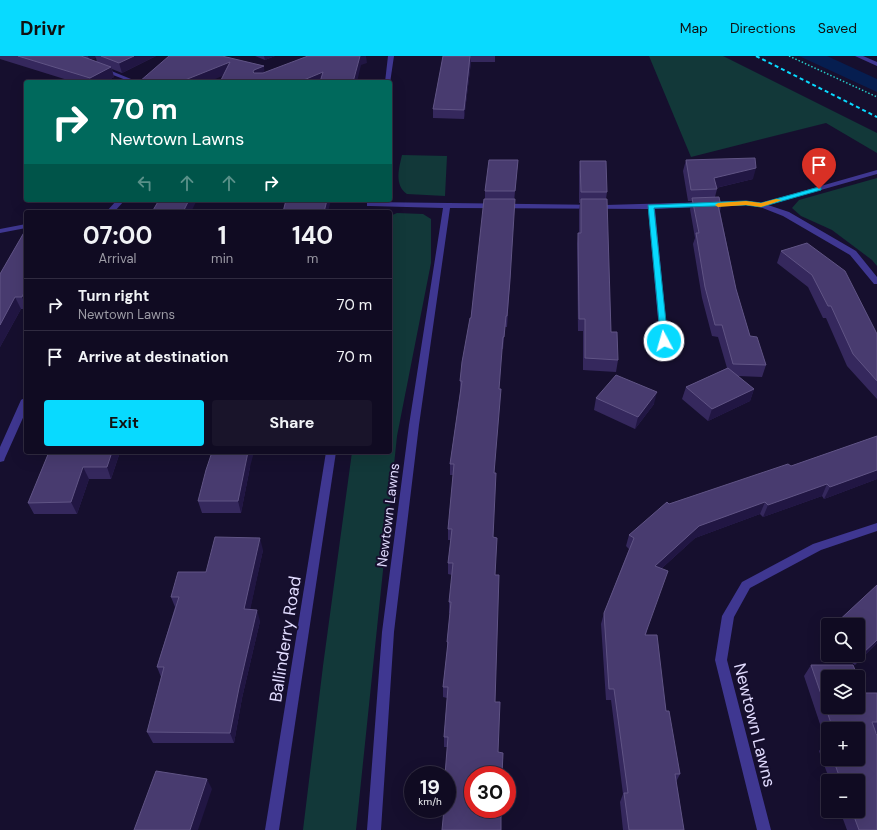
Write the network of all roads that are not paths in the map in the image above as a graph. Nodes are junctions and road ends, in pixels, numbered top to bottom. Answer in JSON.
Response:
{"nodes":[{"id":1,"x":391,"y":56,"type":"edge"},
{"id":2,"x":858,"y":56,"type":"edge"},
{"id":3,"x":877,"y":64,"type":"edge"},
{"id":4,"x":95,"y":66,"type":"edge"},
{"id":5,"x":128,"y":79,"type":"dead end"},
{"id":6,"x":388,"y":80,"type":"edge"},
{"id":7,"x":877,"y":172,"type":"edge"},
{"id":8,"x":119,"y":202,"type":"edge"},
{"id":9,"x":370,"y":202,"type":"edge"},
{"id":10,"x":447,"y":205,"type":"junction"},
{"id":11,"x":761,"y":205,"type":"junction"},
{"id":12,"x":651,"y":207,"type":"junction"},
{"id":13,"x":112,"y":210,"type":"edge"},
{"id":14,"x":24,"y":226,"type":"edge"},
{"id":15,"x":0,"y":231,"type":"edge"},
{"id":16,"x":877,"y":282,"type":"edge"},
{"id":17,"x":664,"y":341,"type":"dead end"},
{"id":18,"x":24,"y":404,"type":"edge"},
{"id":19,"x":331,"y":454,"type":"edge"},
{"id":20,"x":0,"y":458,"type":"edge"},
{"id":21,"x":877,"y":527,"type":"edge"},
{"id":22,"x":272,"y":830,"type":"edge"},
{"id":23,"x":374,"y":830,"type":"edge"},
{"id":24,"x":764,"y":830,"type":"edge"}],
"edges":[{"from":1,"to":6,"type":"street"},
{"from":2,"to":3,"type":"street"},
{"from":4,"to":5,"type":"street"},
{"from":7,"to":11,"type":"street"},
{"from":8,"to":13,"type":"street"},
{"from":9,"to":10,"type":"street"},
{"from":10,"to":12,"type":"street"},
{"from":10,"to":23,"type":"street","name":"Newtown Lawns"},
{"from":11,"to":12,"type":"street"},
{"from":11,"to":16,"type":"street"},
{"from":12,"to":17,"type":"street"},
{"from":14,"to":15,"type":"street"},
{"from":18,"to":20,"type":"street"},
{"from":19,"to":22,"type":"street","name":"Ballinderry Road"},
{"from":21,"to":24,"type":"street","name":"Newtown Lawns"}]}
